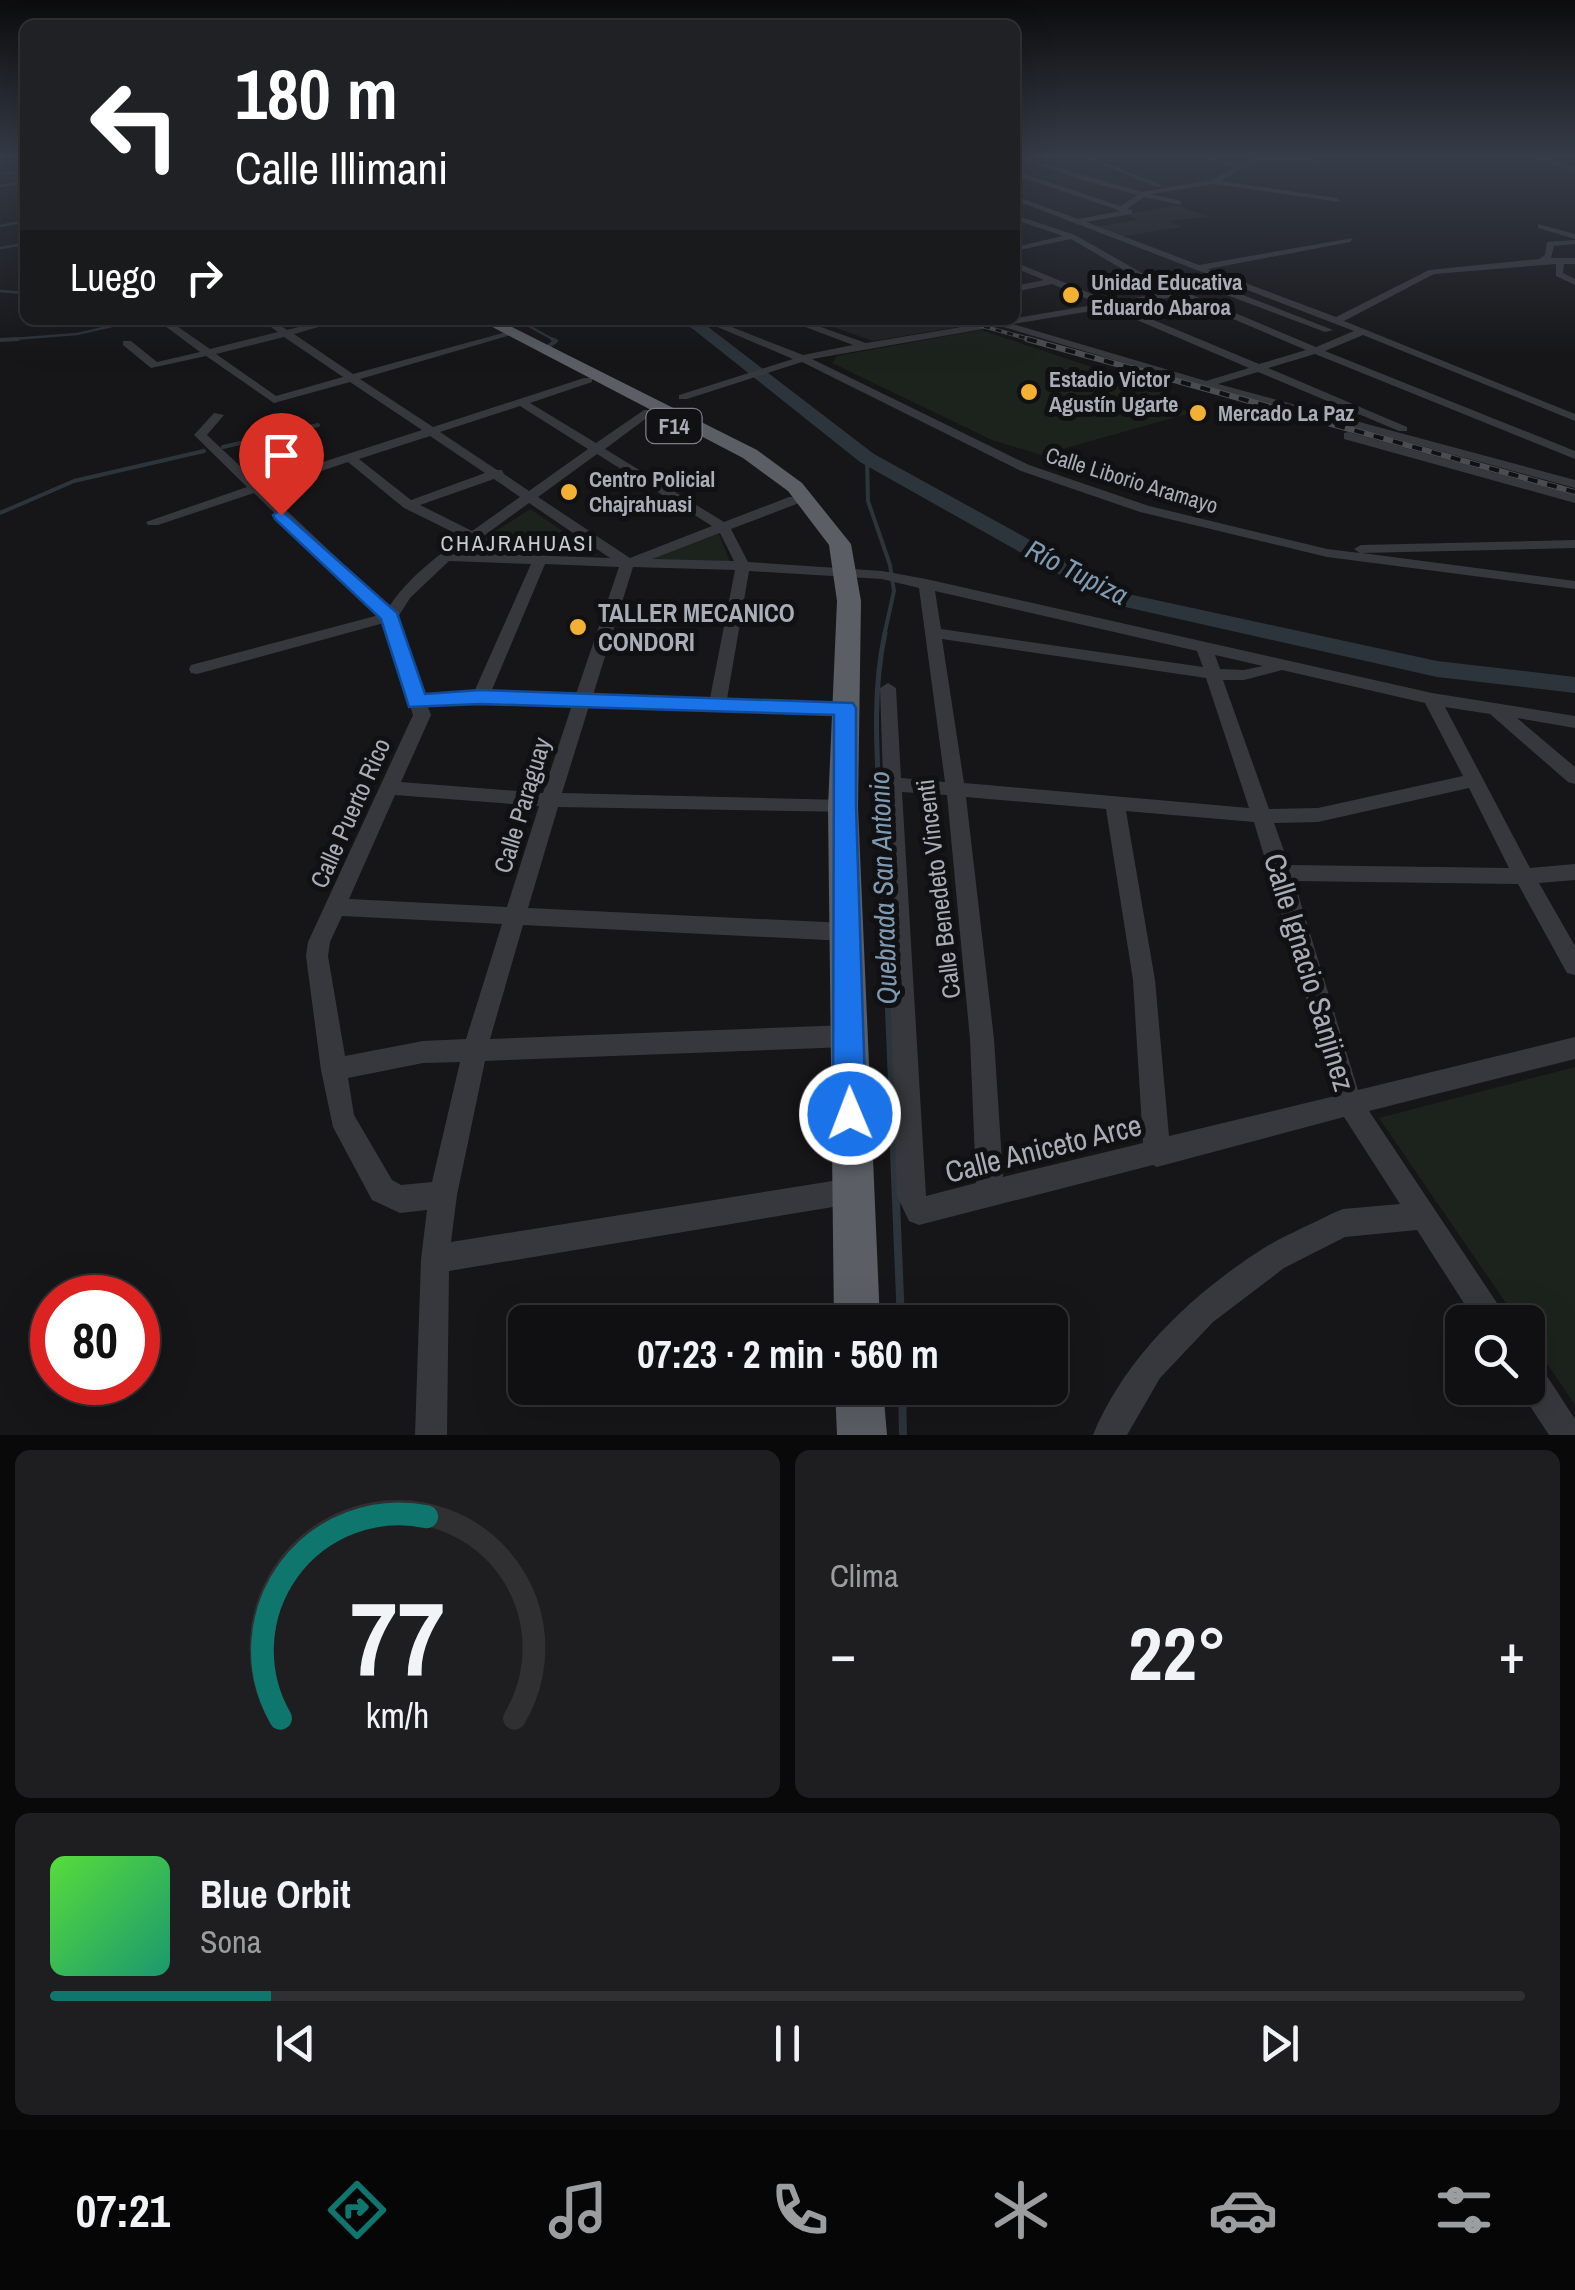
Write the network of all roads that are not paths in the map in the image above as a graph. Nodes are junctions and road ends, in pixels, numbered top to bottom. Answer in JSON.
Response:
{"nodes":[{"id":1,"x":1027,"y":222,"type":"edge"},
{"id":2,"x":1076,"y":222,"type":"edge"},
{"id":3,"x":1541,"y":226,"type":"dead end"},
{"id":4,"x":1102,"y":232,"type":"junction"},
{"id":5,"x":1072,"y":237,"type":"junction"},
{"id":6,"x":1350,"y":240,"type":"dead end"},
{"id":7,"x":1575,"y":243,"type":"edge"},
{"id":8,"x":1020,"y":248,"type":"edge"},
{"id":9,"x":1541,"y":261,"type":"junction"},
{"id":10,"x":1560,"y":261,"type":"junction"},
{"id":11,"x":1575,"y":261,"type":"edge"},
{"id":12,"x":1020,"y":267,"type":"edge"},
{"id":13,"x":1188,"y":267,"type":"junction"},
{"id":14,"x":1053,"y":280,"type":"junction"},
{"id":15,"x":1575,"y":282,"type":"edge"},
{"id":16,"x":1238,"y":284,"type":"junction"},
{"id":17,"x":1020,"y":288,"type":"edge"},
{"id":18,"x":1217,"y":288,"type":"junction"},
{"id":19,"x":1181,"y":294,"type":"junction"},
{"id":20,"x":1112,"y":306,"type":"junction"},
{"id":21,"x":1020,"y":314,"type":"edge"},
{"id":22,"x":1034,"y":318,"type":"junction"},
{"id":23,"x":1020,"y":320,"type":"edge"},
{"id":24,"x":1336,"y":321,"type":"junction"},
{"id":25,"x":169,"y":325,"type":"edge"},
{"id":26,"x":274,"y":325,"type":"edge"},
{"id":27,"x":318,"y":325,"type":"edge"},
{"id":28,"x":717,"y":325,"type":"edge"},
{"id":29,"x":806,"y":325,"type":"edge"},
{"id":30,"x":987,"y":325,"type":"edge"},
{"id":31,"x":1015,"y":325,"type":"edge"},
{"id":32,"x":499,"y":329,"type":"edge"},
{"id":33,"x":1363,"y":331,"type":"junction"},
{"id":34,"x":286,"y":333,"type":"junction"},
{"id":35,"x":1350,"y":336,"type":"junction"},
{"id":36,"x":127,"y":343,"type":"dead end"},
{"id":37,"x":864,"y":345,"type":"junction"},
{"id":38,"x":1320,"y":349,"type":"junction"},
{"id":39,"x":205,"y":353,"type":"junction"},
{"id":40,"x":796,"y":362,"type":"junction"},
{"id":41,"x":1258,"y":368,"type":"junction"},
{"id":42,"x":354,"y":378,"type":"junction"},
{"id":43,"x":588,"y":380,"type":"junction"},
{"id":44,"x":1203,"y":389,"type":"junction"},
{"id":45,"x":636,"y":396,"type":"junction"},
{"id":46,"x":683,"y":397,"type":"junction"},
{"id":47,"x":522,"y":402,"type":"junction"},
{"id":48,"x":648,"y":412,"type":"junction"},
{"id":49,"x":218,"y":415,"type":"dead end"},
{"id":50,"x":1575,"y":418,"type":"edge"},
{"id":51,"x":680,"y":419,"type":"junction"},
{"id":52,"x":435,"y":431,"type":"junction"},
{"id":53,"x":596,"y":448,"type":"junction"},
{"id":54,"x":1575,"y":455,"type":"edge"},
{"id":55,"x":1468,"y":456,"type":"junction"},
{"id":56,"x":350,"y":458,"type":"junction"},
{"id":57,"x":498,"y":473,"type":"junction"},
{"id":58,"x":1575,"y":484,"type":"edge"},
{"id":59,"x":254,"y":489,"type":"junction"},
{"id":60,"x":532,"y":496,"type":"junction"},
{"id":61,"x":1575,"y":499,"type":"edge"},
{"id":62,"x":794,"y":500,"type":"junction"},
{"id":63,"x":409,"y":505,"type":"junction"},
{"id":64,"x":154,"y":522,"type":"dead end"},
{"id":65,"x":724,"y":528,"type":"junction"},
{"id":66,"x":472,"y":536,"type":"junction"},
{"id":67,"x":1575,"y":544,"type":"edge"},
{"id":68,"x":1435,"y":548,"type":"junction"},
{"id":69,"x":1327,"y":552,"type":"junction"},
{"id":70,"x":1575,"y":552,"type":"edge"},
{"id":71,"x":445,"y":556,"type":"junction"},
{"id":72,"x":540,"y":560,"type":"junction"},
{"id":73,"x":627,"y":563,"type":"junction"},
{"id":74,"x":743,"y":566,"type":"junction"},
{"id":75,"x":845,"y":572,"type":"junction"},
{"id":76,"x":926,"y":583,"type":"junction"},
{"id":77,"x":1575,"y":585,"type":"edge"},
{"id":78,"x":390,"y":617,"type":"junction"},
{"id":79,"x":934,"y":633,"type":"junction"},
{"id":80,"x":1205,"y":650,"type":"junction"},
{"id":81,"x":1284,"y":668,"type":"junction"},
{"id":82,"x":197,"y":669,"type":"dead end"},
{"id":83,"x":1213,"y":674,"type":"junction"},
{"id":84,"x":888,"y":688,"type":"dead end"},
{"id":85,"x":480,"y":697,"type":"junction"},
{"id":86,"x":581,"y":700,"type":"junction"},
{"id":87,"x":1432,"y":700,"type":"junction"},
{"id":88,"x":417,"y":702,"type":"junction"},
{"id":89,"x":717,"y":705,"type":"junction"},
{"id":90,"x":845,"y":708,"type":"junction"},
{"id":91,"x":1497,"y":710,"type":"junction"},
{"id":92,"x":1575,"y":722,"type":"edge"},
{"id":93,"x":1575,"y":777,"type":"edge"},
{"id":94,"x":1474,"y":780,"type":"junction"},
{"id":95,"x":892,"y":784,"type":"junction"},
{"id":96,"x":387,"y":788,"type":"junction"},
{"id":97,"x":954,"y":790,"type":"junction"},
{"id":98,"x":550,"y":800,"type":"junction"},
{"id":99,"x":1115,"y":805,"type":"junction"},
{"id":100,"x":843,"y":807,"type":"junction"},
{"id":101,"x":1263,"y":816,"type":"junction"},
{"id":102,"x":1575,"y":872,"type":"edge"},
{"id":103,"x":1282,"y":873,"type":"junction"},
{"id":104,"x":1524,"y":876,"type":"junction"},
{"id":105,"x":335,"y":907,"type":"junction"},
{"id":106,"x":515,"y":915,"type":"junction"},
{"id":107,"x":846,"y":932,"type":"junction"},
{"id":108,"x":1575,"y":966,"type":"edge"},
{"id":109,"x":848,"y":1036,"type":"junction"},
{"id":110,"x":1575,"y":1048,"type":"edge"},
{"id":111,"x":474,"y":1049,"type":"junction"},
{"id":112,"x":334,"y":1070,"type":"junction"},
{"id":113,"x":1350,"y":1104,"type":"junction"},
{"id":114,"x":1157,"y":1154,"type":"junction"},
{"id":115,"x":990,"y":1191,"type":"junction"},
{"id":116,"x":851,"y":1192,"type":"junction"},
{"id":117,"x":443,"y":1195,"type":"junction"},
{"id":118,"x":1422,"y":1216,"type":"junction"},
{"id":119,"x":435,"y":1260,"type":"junction"},
{"id":120,"x":856,"y":1305,"type":"edge"},
{"id":121,"x":1482,"y":1305,"type":"edge"},
{"id":122,"x":1545,"y":1403,"type":"edge"},
{"id":123,"x":861,"y":1405,"type":"edge"},
{"id":124,"x":1564,"y":1434,"type":"edge"},
{"id":125,"x":432,"y":1435,"type":"edge"},
{"id":126,"x":862,"y":1435,"type":"edge"},
{"id":127,"x":1109,"y":1435,"type":"edge"}],
"edges":[{"from":1,"to":5,"type":"street"},
{"from":2,"to":4,"type":"street"},
{"from":3,"to":7,"type":"street"},
{"from":4,"to":5,"type":"street"},
{"from":4,"to":13,"type":"street"},
{"from":5,"to":8,"type":"street"},
{"from":5,"to":19,"type":"street"},
{"from":6,"to":13,"type":"street"},
{"from":7,"to":9,"type":"street"},
{"from":9,"to":10,"type":"street"},
{"from":9,"to":24,"type":"street"},
{"from":10,"to":11,"type":"street"},
{"from":10,"to":15,"type":"street"},
{"from":12,"to":14,"type":"street"},
{"from":13,"to":16,"type":"street"},
{"from":13,"to":18,"type":"street"},
{"from":14,"to":17,"type":"street"},
{"from":14,"to":20,"type":"street"},
{"from":16,"to":18,"type":"street"},
{"from":16,"to":24,"type":"street"},
{"from":18,"to":19,"type":"street"},
{"from":18,"to":35,"type":"street"},
{"from":19,"to":20,"type":"street"},
{"from":19,"to":38,"type":"street"},
{"from":20,"to":22,"type":"street"},
{"from":20,"to":41,"type":"street"},
{"from":21,"to":22,"type":"street"},
{"from":22,"to":23,"type":"street"},
{"from":24,"to":33,"type":"street"},
{"from":25,"to":39,"type":"street"},
{"from":26,"to":34,"type":"street"},
{"from":27,"to":34,"type":"street"},
{"from":28,"to":40,"type":"street","name":"Calle Liborio Aramayo"},
{"from":29,"to":37,"type":"street"},
{"from":30,"to":37,"type":"street"},
{"from":31,"to":44,"type":"street"},
{"from":32,"to":42,"type":"street"},
{"from":32,"to":43,"type":"highway","number":"F14"},
{"from":32,"to":45,"type":"highway","number":"F14"},
{"from":33,"to":35,"type":"street"},
{"from":33,"to":50,"type":"street"},
{"from":34,"to":39,"type":"street"},
{"from":34,"to":42,"type":"street"},
{"from":35,"to":38,"type":"street"},
{"from":36,"to":39,"type":"street"},
{"from":37,"to":40,"type":"street"},
{"from":38,"to":41,"type":"street"},
{"from":38,"to":54,"type":"street"},
{"from":39,"to":42,"type":"street"},
{"from":40,"to":46,"type":"street"},
{"from":40,"to":69,"type":"street","name":"Calle Liborio Aramayo"},
{"from":41,"to":44,"type":"street"},
{"from":41,"to":55,"type":"street"},
{"from":42,"to":52,"type":"street"},
{"from":43,"to":47,"type":"street"},
{"from":43,"to":48,"type":"highway","number":"F14"},
{"from":44,"to":55,"type":"street"},
{"from":44,"to":61,"type":"street"},
{"from":45,"to":46,"type":"highway"},
{"from":45,"to":51,"type":"highway","number":"F14"},
{"from":46,"to":51,"type":"highway"},
{"from":47,"to":52,"type":"street"},
{"from":47,"to":53,"type":"street"},
{"from":48,"to":53,"type":"street"},
{"from":48,"to":62,"type":"highway","number":"F14"},
{"from":49,"to":59,"type":"street"},
{"from":51,"to":75,"type":"highway","number":"F14"},
{"from":52,"to":56,"type":"street"},
{"from":52,"to":57,"type":"street"},
{"from":53,"to":60,"type":"street"},
{"from":53,"to":65,"type":"street"},
{"from":55,"to":58,"type":"street"},
{"from":56,"to":59,"type":"street"},
{"from":56,"to":63,"type":"street"},
{"from":57,"to":60,"type":"street"},
{"from":57,"to":63,"type":"street"},
{"from":59,"to":64,"type":"street"},
{"from":59,"to":78,"type":"street"},
{"from":60,"to":66,"type":"street"},
{"from":60,"to":73,"type":"street"},
{"from":62,"to":65,"type":"street"},
{"from":62,"to":75,"type":"highway","number":"F14"},
{"from":63,"to":66,"type":"street"},
{"from":65,"to":73,"type":"street"},
{"from":65,"to":74,"type":"street"},
{"from":66,"to":71,"type":"street"},
{"from":67,"to":68,"type":"street"},
{"from":68,"to":69,"type":"street"},
{"from":68,"to":70,"type":"street"},
{"from":69,"to":77,"type":"street","name":"Calle Liborio Aramayo"},
{"from":71,"to":72,"type":"street"},
{"from":71,"to":78,"type":"street"},
{"from":72,"to":73,"type":"street"},
{"from":72,"to":85,"type":"street"},
{"from":73,"to":74,"type":"street"},
{"from":73,"to":86,"type":"street","name":"Calle Paraguay"},
{"from":74,"to":75,"type":"street"},
{"from":74,"to":89,"type":"street"},
{"from":75,"to":76,"type":"street"},
{"from":75,"to":90,"type":"highway"},
{"from":76,"to":79,"type":"street","name":"Calle Benedeto Vincenti"},
{"from":76,"to":80,"type":"street"},
{"from":78,"to":82,"type":"street"},
{"from":78,"to":88,"type":"street"},
{"from":79,"to":83,"type":"street"},
{"from":79,"to":97,"type":"street","name":"Calle Benedeto Vincenti"},
{"from":80,"to":81,"type":"street"},
{"from":80,"to":83,"type":"street","name":"Calle Ignacio Sanjinez"},
{"from":81,"to":83,"type":"street"},
{"from":81,"to":87,"type":"street"},
{"from":83,"to":101,"type":"street","name":"Calle Ignacio Sanjinez"},
{"from":84,"to":95,"type":"street","name":"Calle Aniceto Arce"},
{"from":85,"to":86,"type":"street"},
{"from":85,"to":88,"type":"street"},
{"from":86,"to":89,"type":"street"},
{"from":86,"to":98,"type":"street","name":"Calle Paraguay"},
{"from":87,"to":91,"type":"street"},
{"from":87,"to":94,"type":"street"},
{"from":88,"to":96,"type":"street","name":"Calle Puerto Rico"},
{"from":89,"to":90,"type":"street"},
{"from":90,"to":100,"type":"highway"},
{"from":91,"to":92,"type":"street"},
{"from":91,"to":93,"type":"street"},
{"from":94,"to":101,"type":"street"},
{"from":94,"to":104,"type":"street"},
{"from":95,"to":97,"type":"street"},
{"from":95,"to":115,"type":"street","name":"Calle Aniceto Arce"},
{"from":96,"to":98,"type":"street"},
{"from":96,"to":105,"type":"street","name":"Calle Puerto Rico"},
{"from":97,"to":99,"type":"street"},
{"from":97,"to":115,"type":"street","name":"Calle Benedeto Vincenti"},
{"from":98,"to":100,"type":"street"},
{"from":98,"to":106,"type":"street","name":"Calle Paraguay"},
{"from":99,"to":101,"type":"street"},
{"from":99,"to":114,"type":"street"},
{"from":100,"to":107,"type":"highway"},
{"from":101,"to":103,"type":"street","name":"Calle Ignacio Sanjinez"},
{"from":102,"to":104,"type":"street"},
{"from":103,"to":104,"type":"street"},
{"from":103,"to":113,"type":"street","name":"Calle Ignacio Sanjinez"},
{"from":104,"to":108,"type":"street"},
{"from":105,"to":106,"type":"street"},
{"from":105,"to":112,"type":"street","name":"Calle Puerto Rico"},
{"from":106,"to":107,"type":"street"},
{"from":106,"to":111,"type":"street","name":"Calle Paraguay"},
{"from":107,"to":109,"type":"highway"},
{"from":109,"to":111,"type":"street"},
{"from":109,"to":116,"type":"highway"},
{"from":110,"to":113,"type":"street","name":"Calle Aniceto Arce"},
{"from":111,"to":112,"type":"street"},
{"from":111,"to":117,"type":"street","name":"Calle Paraguay"},
{"from":112,"to":117,"type":"street","name":"Calle Puerto Rico"},
{"from":113,"to":114,"type":"street","name":"Calle Aniceto Arce"},
{"from":113,"to":118,"type":"street","name":"Calle Ignacio Sanjinez"},
{"from":114,"to":115,"type":"street","name":"Calle Aniceto Arce"},
{"from":116,"to":119,"type":"street"},
{"from":116,"to":120,"type":"highway"},
{"from":117,"to":119,"type":"street","name":"Calle Paraguay"},
{"from":118,"to":121,"type":"street","name":"Calle Ignacio Sanjinez"},
{"from":118,"to":127,"type":"street"},
{"from":119,"to":125,"type":"street","name":"Calle Paraguay"},
{"from":122,"to":124,"type":"street"},
{"from":123,"to":126,"type":"highway"}]}
